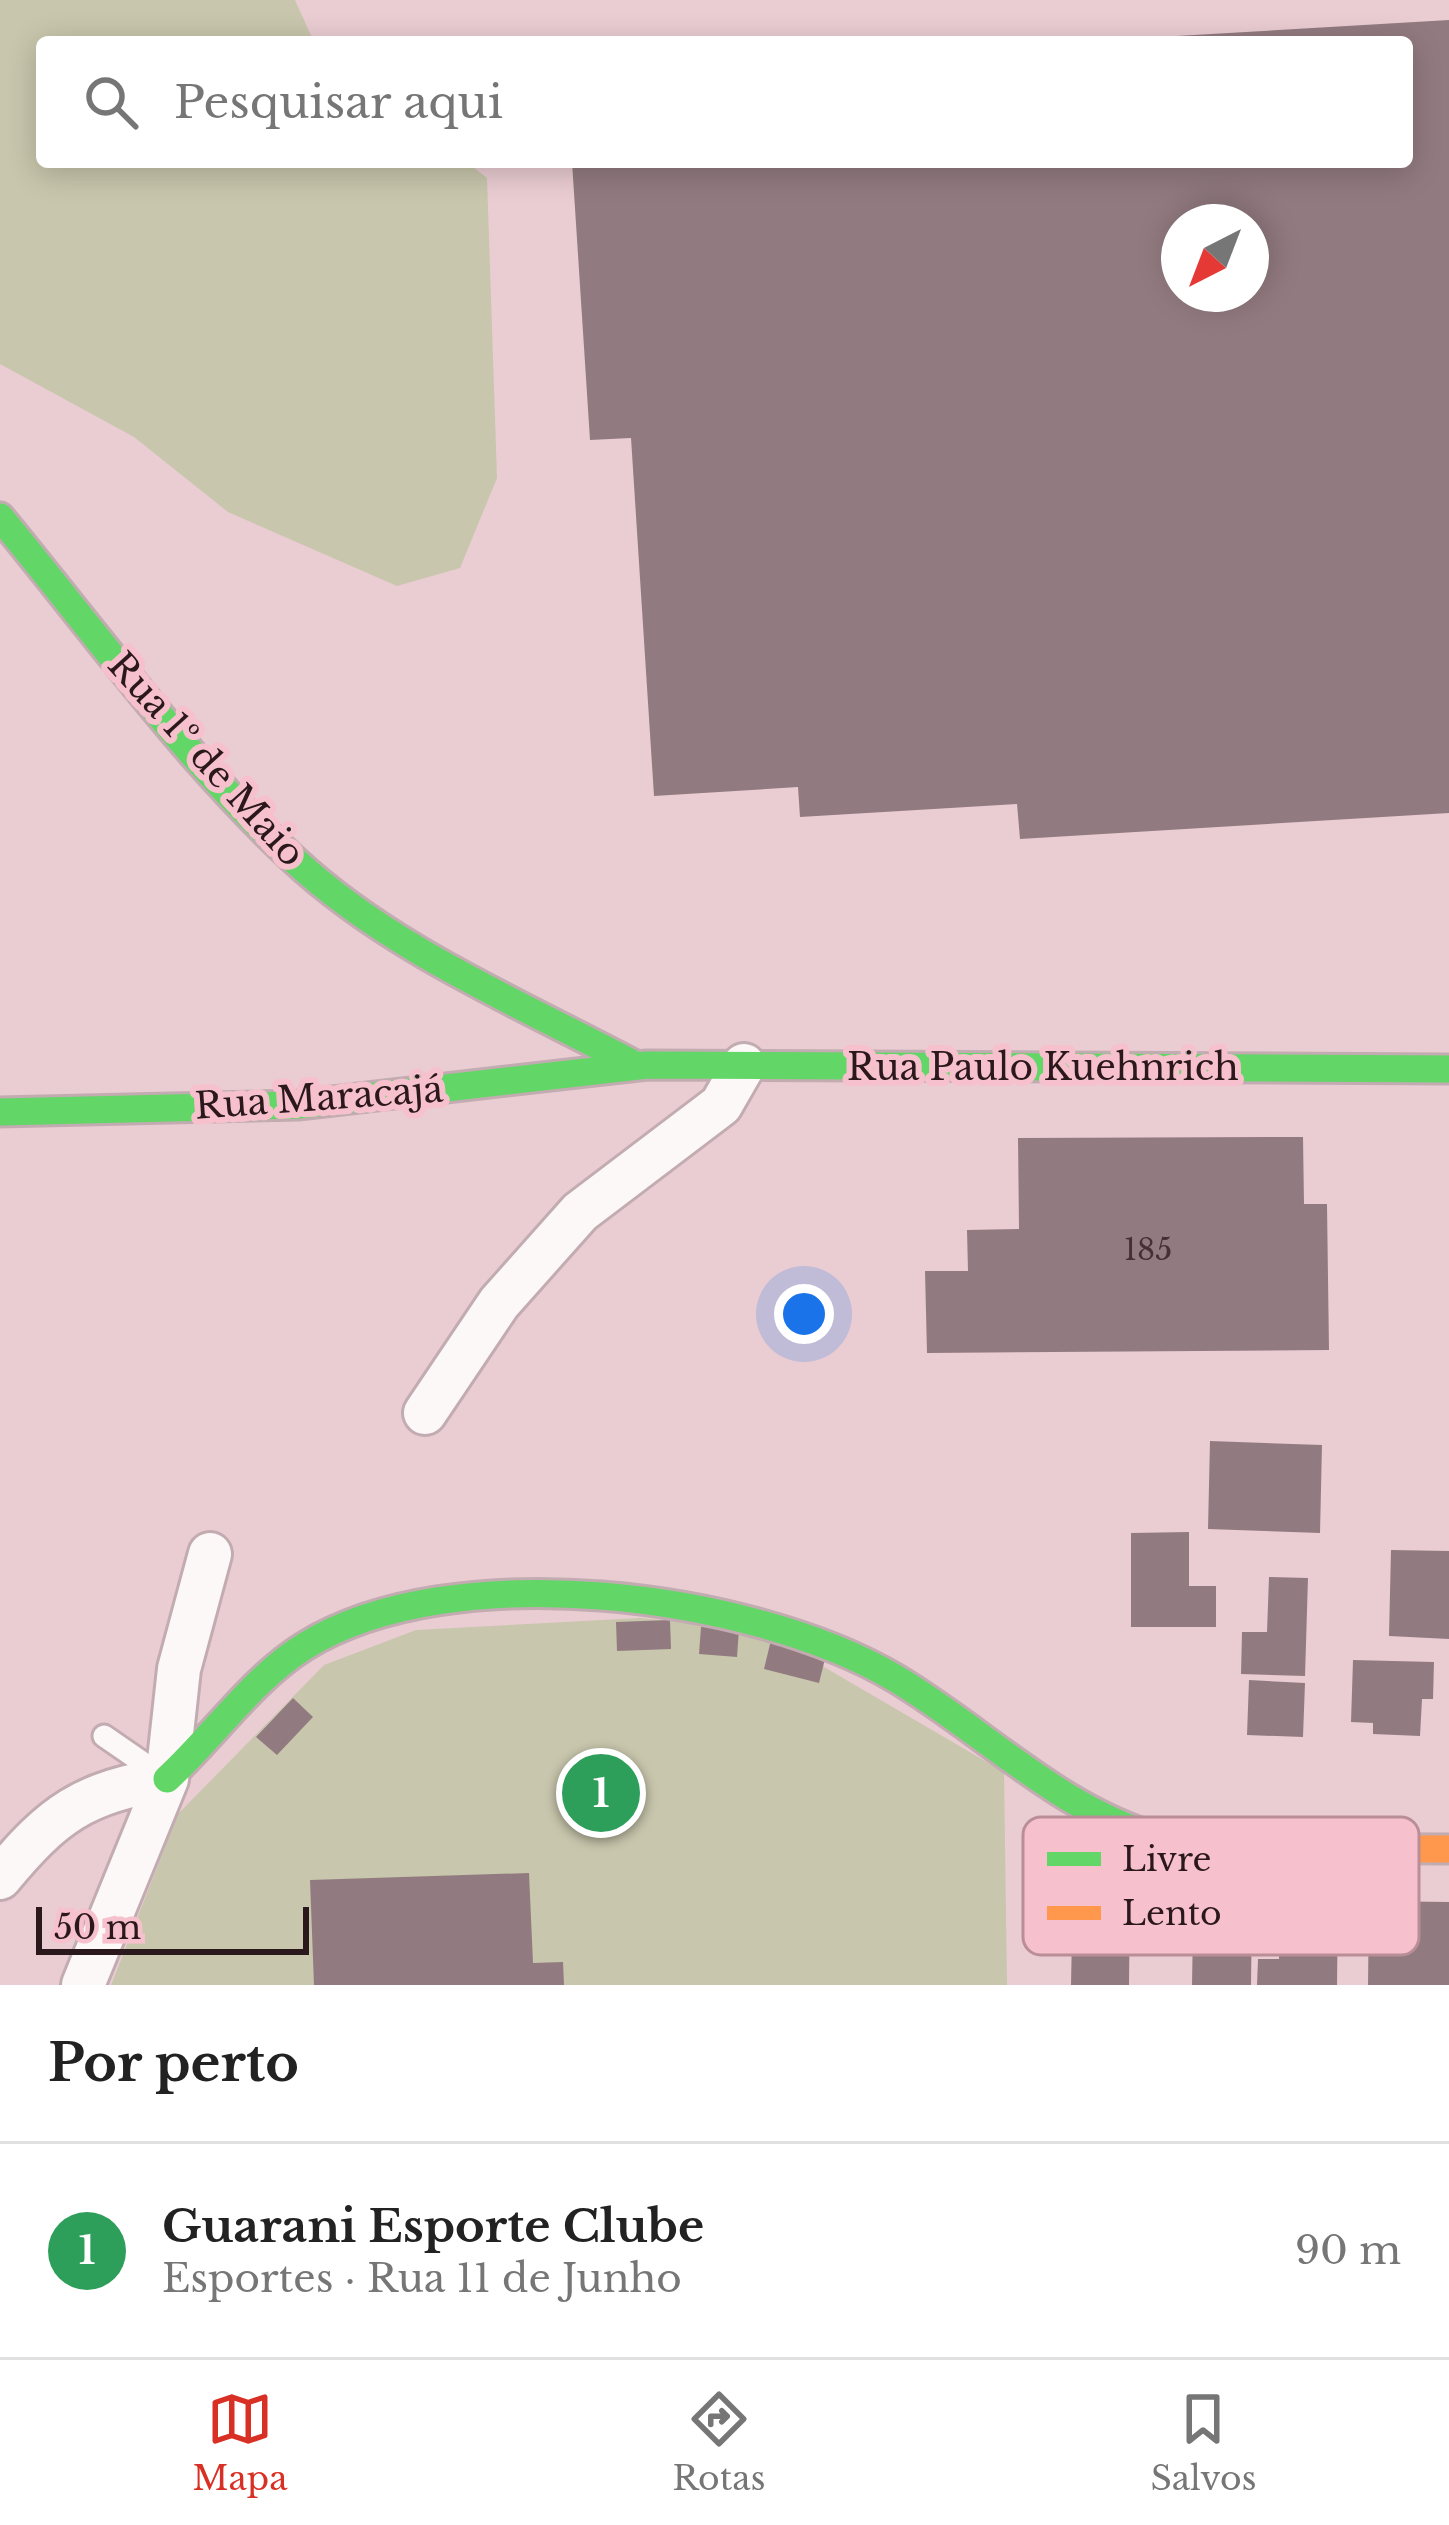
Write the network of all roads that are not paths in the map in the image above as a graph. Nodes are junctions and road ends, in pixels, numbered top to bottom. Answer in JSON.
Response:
{"nodes":[{"id":1,"x":0,"y":517,"type":"edge"},
{"id":2,"x":744,"y":1065,"type":"junction"},
{"id":3,"x":638,"y":1066,"type":"junction"},
{"id":4,"x":1449,"y":1070,"type":"edge"},
{"id":5,"x":0,"y":1112,"type":"edge"},
{"id":6,"x":425,"y":1413,"type":"dead end"},
{"id":7,"x":210,"y":1554,"type":"dead end"},
{"id":8,"x":104,"y":1736,"type":"dead end"},
{"id":9,"x":167,"y":1779,"type":"junction"},
{"id":10,"x":1101,"y":1817,"type":"edge"},
{"id":11,"x":1419,"y":1848,"type":"edge"},
{"id":12,"x":1449,"y":1849,"type":"edge"},
{"id":13,"x":0,"y":1878,"type":"edge"},
{"id":14,"x":83,"y":1985,"type":"edge"}],
"edges":[{"from":1,"to":3,"type":"street","name":"Rua 1º de Maio"},
{"from":2,"to":3,"type":"street","name":"Rua Paulo Kuehnrich"},
{"from":2,"to":4,"type":"street","name":"Rua Paulo Kuehnrich"},
{"from":2,"to":6,"type":"street"},
{"from":3,"to":5,"type":"street","name":"Rua Maracajá"},
{"from":7,"to":9,"type":"street"},
{"from":8,"to":9,"type":"lane"},
{"from":9,"to":10,"type":"street"},
{"from":9,"to":13,"type":"street"},
{"from":9,"to":14,"type":"street"},
{"from":11,"to":12,"type":"street"}]}
